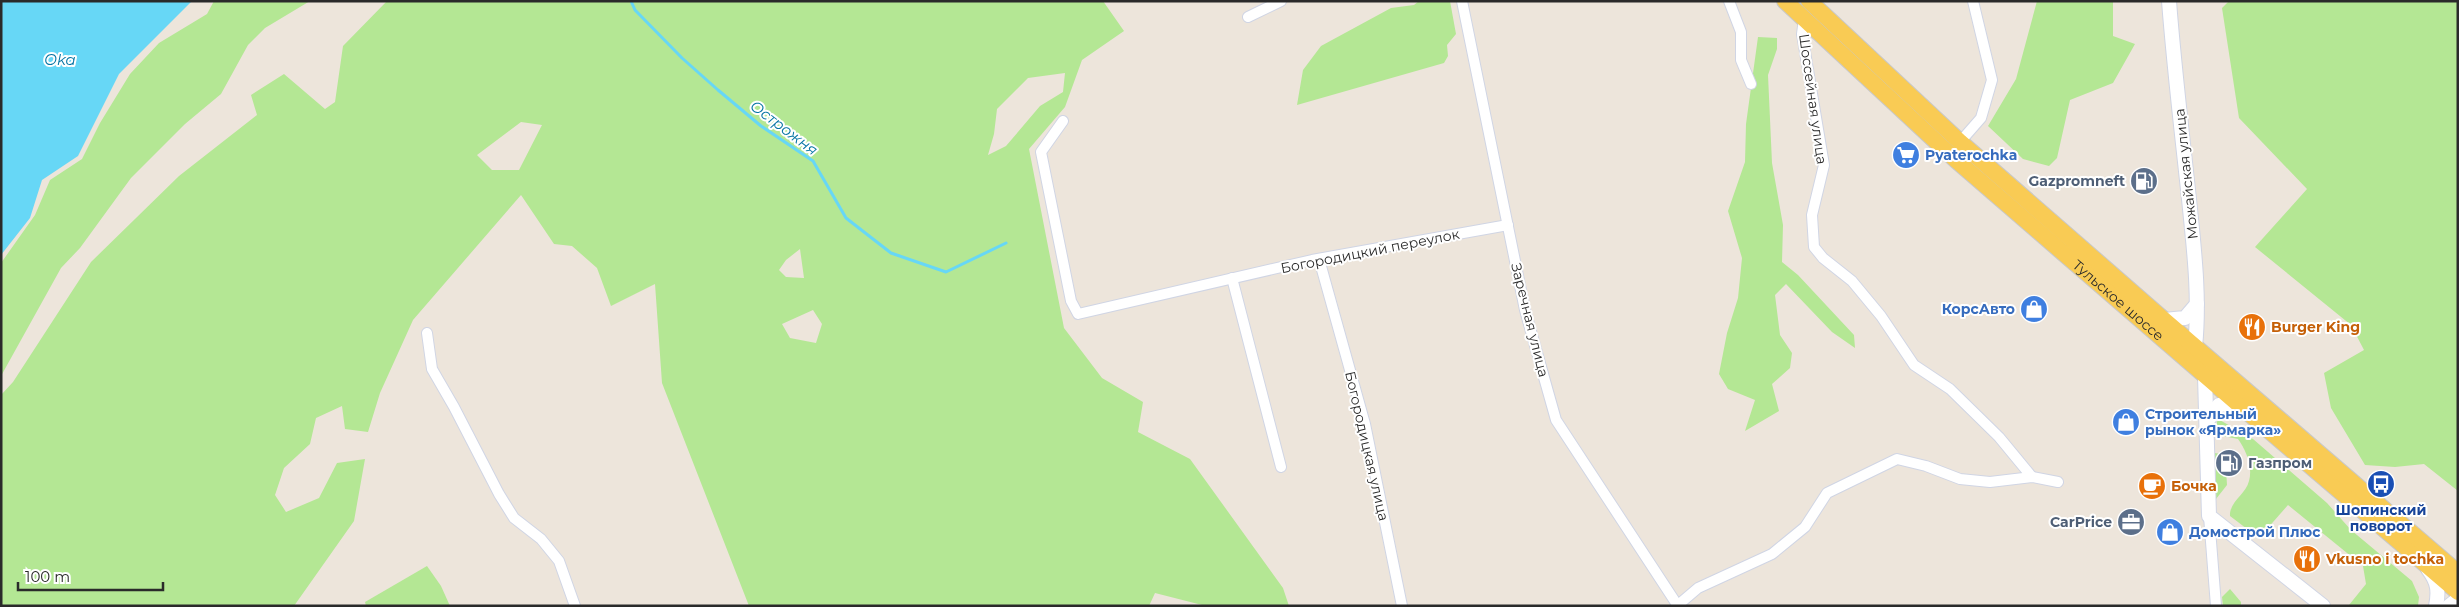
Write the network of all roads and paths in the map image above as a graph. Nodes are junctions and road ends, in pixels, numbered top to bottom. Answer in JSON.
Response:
{"nodes":[{"id":1,"x":1281,"y":1,"type":"edge"},
{"id":2,"x":1462,"y":1,"type":"edge"},
{"id":3,"x":1729,"y":1,"type":"edge"},
{"id":4,"x":1786,"y":1,"type":"edge"},
{"id":5,"x":1809,"y":1,"type":"edge"},
{"id":6,"x":1973,"y":1,"type":"edge"},
{"id":7,"x":2169,"y":1,"type":"edge"},
{"id":8,"x":1248,"y":17,"type":"dead end"},
{"id":9,"x":1804,"y":19,"type":"junction"},
{"id":10,"x":1751,"y":84,"type":"dead end"},
{"id":11,"x":1063,"y":121,"type":"dead end"},
{"id":12,"x":1960,"y":142,"type":"junction"},
{"id":13,"x":1508,"y":225,"type":"junction"},
{"id":14,"x":1319,"y":259,"type":"junction"},
{"id":15,"x":1232,"y":278,"type":"junction"},
{"id":16,"x":2198,"y":304,"type":"junction"},
{"id":17,"x":2164,"y":320,"type":"junction"},
{"id":18,"x":427,"y":333,"type":"dead end"},
{"id":19,"x":2195,"y":348,"type":"junction"},
{"id":20,"x":2205,"y":376,"type":"junction"},
{"id":21,"x":2236,"y":403,"type":"junction"},
{"id":22,"x":2207,"y":421,"type":"junction"},
{"id":23,"x":1281,"y":467,"type":"dead end"},
{"id":24,"x":2032,"y":477,"type":"junction"},
{"id":25,"x":2058,"y":482,"type":"dead end"},
{"id":26,"x":2209,"y":516,"type":"junction"},
{"id":27,"x":2424,"y":565,"type":"junction"},
{"id":28,"x":2458,"y":573,"type":"edge"},
{"id":29,"x":2458,"y":592,"type":"edge"},
{"id":30,"x":2458,"y":599,"type":"edge"},
{"id":31,"x":1678,"y":605,"type":"edge"},
{"id":32,"x":575,"y":606,"type":"edge"},
{"id":33,"x":1402,"y":606,"type":"edge"},
{"id":34,"x":2216,"y":606,"type":"edge"},
{"id":35,"x":2323,"y":606,"type":"edge"},
{"id":36,"x":2436,"y":606,"type":"edge"},
{"id":37,"x":2449,"y":606,"type":"edge"}],
"edges":[{"from":1,"to":8,"type":"street"},
{"from":2,"to":13,"type":"street","name":"Заречная улица"},
{"from":3,"to":10,"type":"street"},
{"from":4,"to":9,"type":"main road","name":"Тульское шоссе"},
{"from":5,"to":12,"type":"main road","name":"Тульское шоссе"},
{"from":6,"to":12,"type":"street"},
{"from":7,"to":16,"type":"street","name":"Можайская улица"},
{"from":9,"to":20,"type":"main road","name":"Тульское шоссе"},
{"from":9,"to":24,"type":"street","name":"Шоссейная улица"},
{"from":11,"to":15,"type":"street","name":"Богородицкий переулок"},
{"from":12,"to":17,"type":"main road","name":"Тульское шоссе"},
{"from":13,"to":14,"type":"street","name":"Богородицкий переулок"},
{"from":13,"to":31,"type":"street","name":"Заречная улица"},
{"from":14,"to":15,"type":"street","name":"Богородицкий переулок"},
{"from":14,"to":33,"type":"street","name":"Богородицкая улица"},
{"from":15,"to":23,"type":"street"},
{"from":16,"to":17,"type":"street"},
{"from":16,"to":19,"type":"street","name":"Можайская улица"},
{"from":17,"to":19,"type":"main road","name":"Тульское шоссе"},
{"from":18,"to":32,"type":"street"},
{"from":19,"to":28,"type":"main road","name":"Тульское шоссе"},
{"from":20,"to":21,"type":"main road","name":"Тульское шоссе"},
{"from":20,"to":22,"type":"street"},
{"from":21,"to":22,"type":"street"},
{"from":21,"to":27,"type":"main road","name":"Тульское шоссе"},
{"from":22,"to":26,"type":"street"},
{"from":24,"to":25,"type":"street"},
{"from":24,"to":31,"type":"street"},
{"from":26,"to":34,"type":"street"},
{"from":26,"to":35,"type":"street"},
{"from":27,"to":29,"type":"main road","name":"Тульское шоссе"},
{"from":27,"to":36,"type":"street"},
{"from":30,"to":37,"type":"street"}]}
